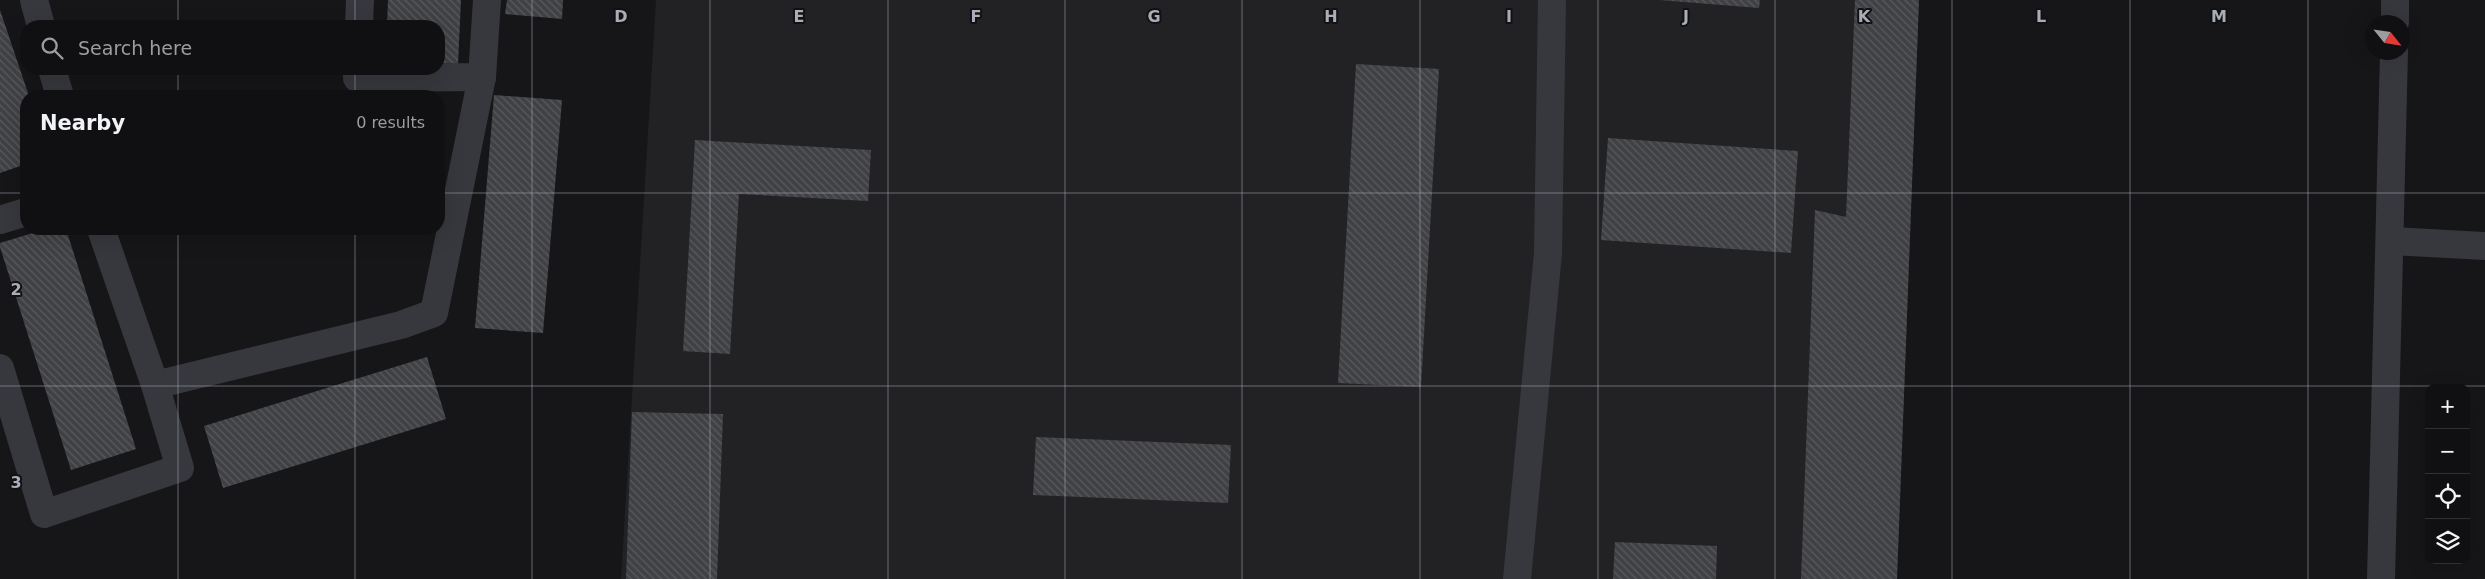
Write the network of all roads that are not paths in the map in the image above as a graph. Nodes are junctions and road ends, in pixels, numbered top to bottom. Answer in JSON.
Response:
{"nodes":[{"id":1,"x":34,"y":0,"type":"edge"},
{"id":2,"x":360,"y":0,"type":"edge"},
{"id":3,"x":487,"y":0,"type":"edge"},
{"id":4,"x":1552,"y":0,"type":"edge"},
{"id":5,"x":2395,"y":0,"type":"edge"},
{"id":6,"x":2395,"y":15,"type":"edge"},
{"id":7,"x":39,"y":20,"type":"edge"},
{"id":8,"x":359,"y":20,"type":"edge"},
{"id":9,"x":2394,"y":60,"type":"edge"},
{"id":10,"x":54,"y":75,"type":"edge"},
{"id":11,"x":357,"y":75,"type":"edge"},
{"id":12,"x":482,"y":77,"type":"junction"},
{"id":13,"x":58,"y":90,"type":"edge"},
{"id":14,"x":20,"y":214,"type":"edge"},
{"id":15,"x":0,"y":220,"type":"edge"},
{"id":16,"x":103,"y":235,"type":"edge"},
{"id":17,"x":2391,"y":241,"type":"junction"},
{"id":18,"x":2485,"y":246,"type":"edge"},
{"id":19,"x":0,"y":368,"type":"edge"},
{"id":20,"x":155,"y":385,"type":"junction"},
{"id":21,"x":1517,"y":579,"type":"edge"},
{"id":22,"x":2381,"y":579,"type":"edge"}],
"edges":[{"from":1,"to":7,"type":"street"},
{"from":2,"to":8,"type":"street"},
{"from":3,"to":12,"type":"street"},
{"from":4,"to":21,"type":"street"},
{"from":5,"to":6,"type":"street"},
{"from":9,"to":17,"type":"street"},
{"from":10,"to":13,"type":"street"},
{"from":11,"to":12,"type":"street"},
{"from":12,"to":20,"type":"street"},
{"from":14,"to":15,"type":"street"},
{"from":16,"to":20,"type":"street"},
{"from":17,"to":18,"type":"street"},
{"from":17,"to":22,"type":"street"},
{"from":19,"to":20,"type":"street"}]}
